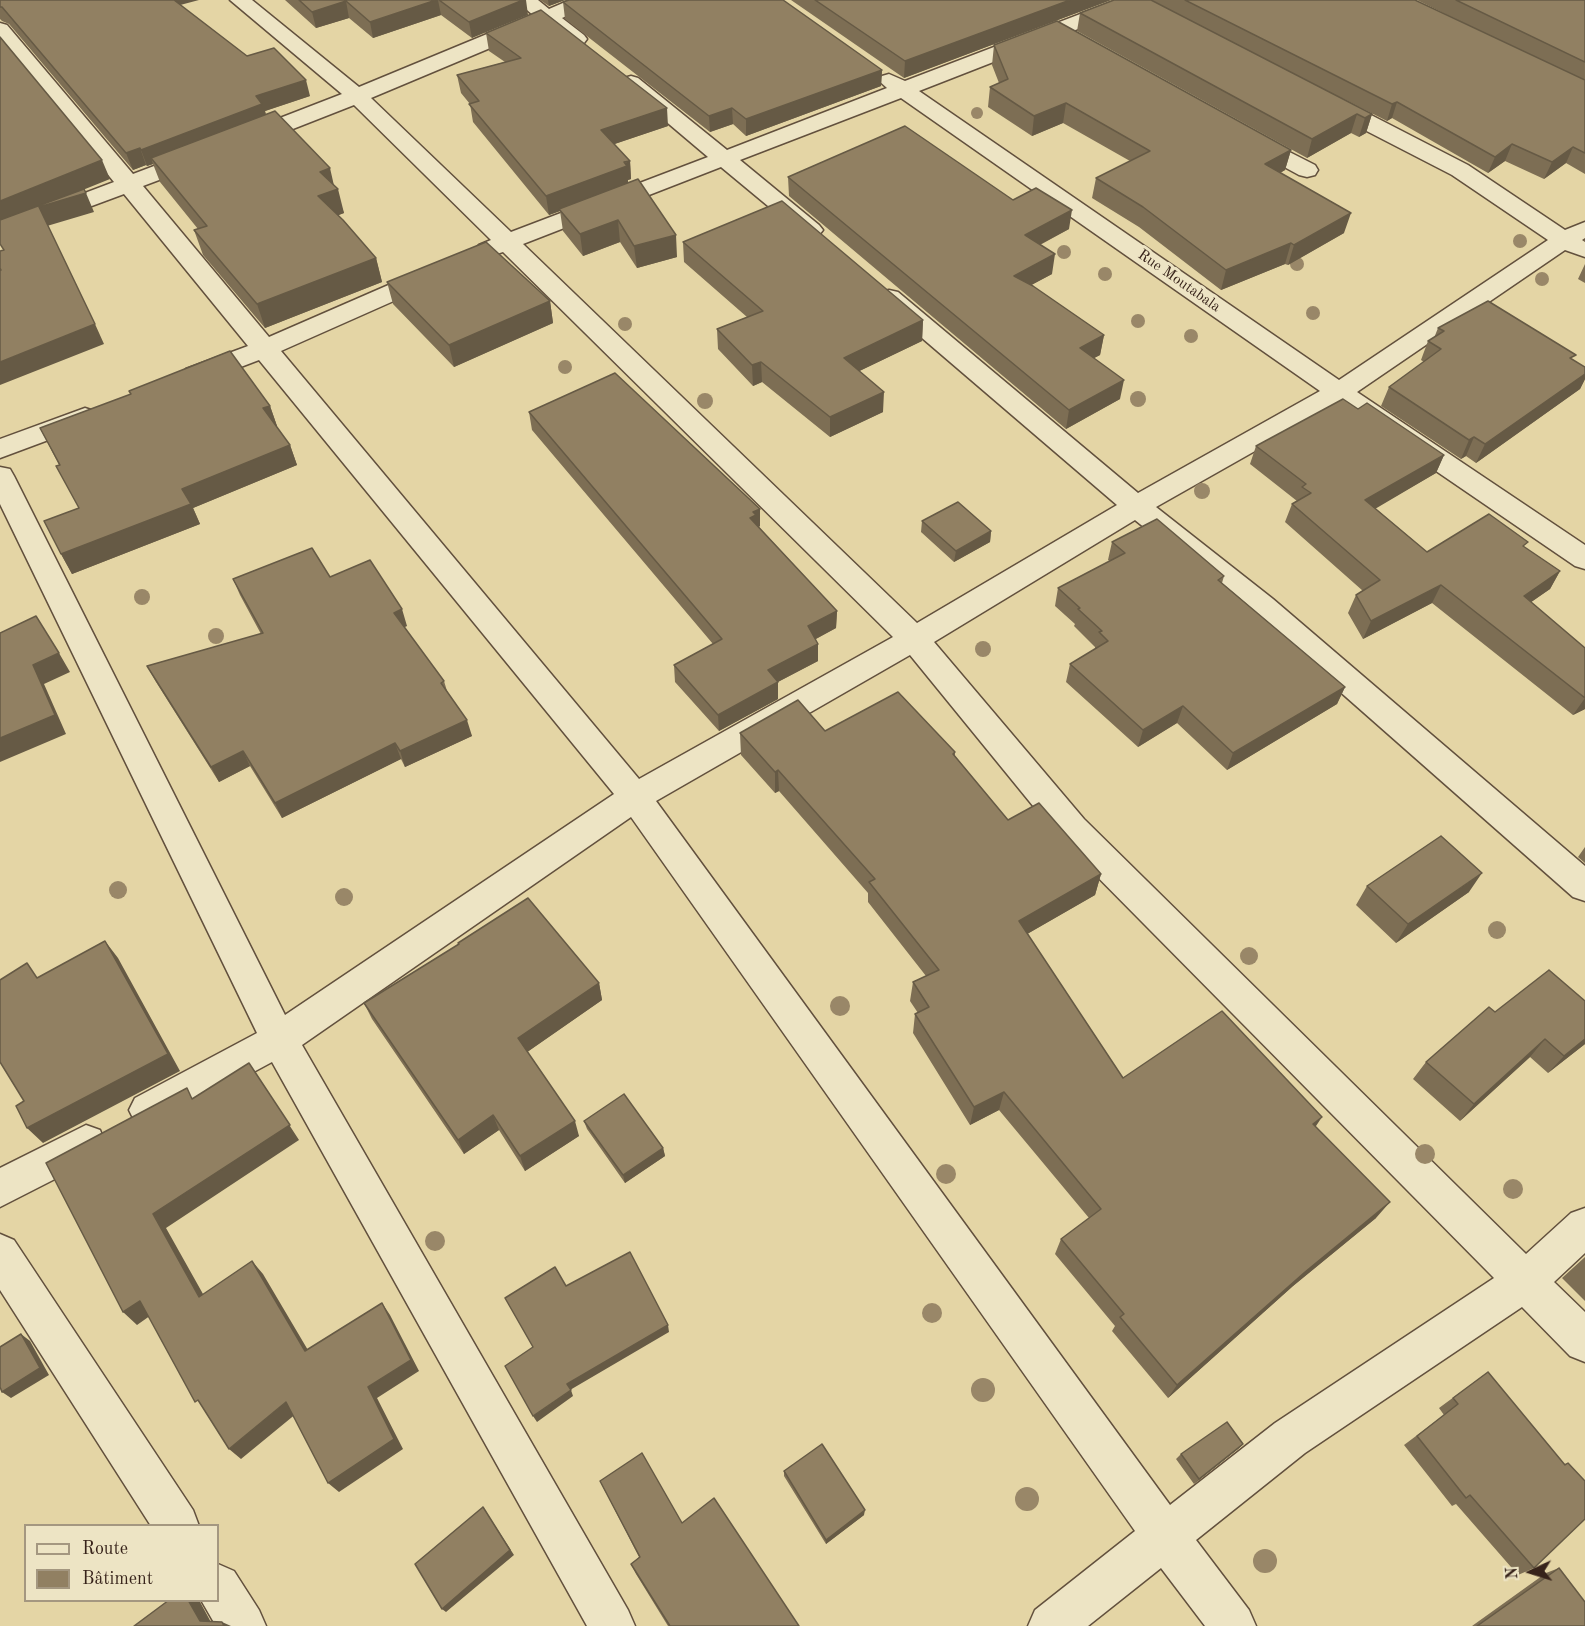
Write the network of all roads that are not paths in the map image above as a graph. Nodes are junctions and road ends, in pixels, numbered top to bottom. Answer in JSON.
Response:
{"nodes":[{"id":1,"x":240,"y":0,"type":"edge"},
{"id":2,"x":525,"y":0,"type":"edge"},
{"id":3,"x":587,"y":0,"type":"edge"},
{"id":4,"x":1138,"y":3,"type":"edge"},
{"id":5,"x":548,"y":16,"type":"junction"},
{"id":6,"x":0,"y":29,"type":"edge"},
{"id":7,"x":873,"y":69,"type":"edge"},
{"id":8,"x":902,"y":90,"type":"junction"},
{"id":9,"x":1312,"y":94,"type":"edge"},
{"id":10,"x":357,"y":96,"type":"junction"},
{"id":11,"x":1236,"y":131,"type":"edge"},
{"id":12,"x":726,"y":158,"type":"junction"},
{"id":13,"x":1307,"y":170,"type":"dead end"},
{"id":14,"x":129,"y":184,"type":"junction"},
{"id":15,"x":0,"y":233,"type":"edge"},
{"id":16,"x":1578,"y":240,"type":"edge"},
{"id":17,"x":506,"y":242,"type":"junction"},
{"id":18,"x":826,"y":243,"type":"edge"},
{"id":19,"x":872,"y":282,"type":"edge"},
{"id":20,"x":264,"y":349,"type":"junction"},
{"id":21,"x":176,"y":382,"type":"edge"},
{"id":22,"x":1339,"y":392,"type":"junction"},
{"id":23,"x":110,"y":407,"type":"edge"},
{"id":24,"x":0,"y":449,"type":"edge"},
{"id":25,"x":0,"y":476,"type":"edge"},
{"id":26,"x":1136,"y":506,"type":"junction"},
{"id":27,"x":1585,"y":559,"type":"edge"},
{"id":28,"x":914,"y":639,"type":"junction"},
{"id":29,"x":635,"y":797,"type":"junction"},
{"id":30,"x":1585,"y":886,"type":"edge"},
{"id":31,"x":279,"y":1040,"type":"junction"},
{"id":32,"x":0,"y":1188,"type":"edge"},
{"id":33,"x":1585,"y":1227,"type":"edge"},
{"id":34,"x":0,"y":1254,"type":"edge"},
{"id":35,"x":1525,"y":1281,"type":"junction"},
{"id":36,"x":1585,"y":1341,"type":"edge"},
{"id":37,"x":176,"y":1524,"type":"edge"},
{"id":38,"x":1166,"y":1537,"type":"junction"},
{"id":39,"x":219,"y":1589,"type":"edge"},
{"id":40,"x":243,"y":1626,"type":"edge"},
{"id":41,"x":612,"y":1626,"type":"edge"},
{"id":42,"x":1051,"y":1626,"type":"edge"},
{"id":43,"x":1233,"y":1626,"type":"edge"}],
"edges":[{"from":1,"to":10,"type":"street"},
{"from":2,"to":5,"type":"street"},
{"from":3,"to":5,"type":"street"},
{"from":4,"to":8,"type":"street"},
{"from":5,"to":10,"type":"street"},
{"from":5,"to":12,"type":"street"},
{"from":6,"to":14,"type":"street"},
{"from":7,"to":8,"type":"street","name":"Rue Moutabala"},
{"from":8,"to":12,"type":"street"},
{"from":8,"to":22,"type":"street","name":"Rue Moutabala"},
{"from":9,"to":16,"type":"street"},
{"from":10,"to":14,"type":"street"},
{"from":10,"to":17,"type":"street"},
{"from":11,"to":13,"type":"street"},
{"from":12,"to":17,"type":"street"},
{"from":12,"to":18,"type":"street"},
{"from":14,"to":15,"type":"street"},
{"from":14,"to":20,"type":"street"},
{"from":16,"to":22,"type":"street"},
{"from":17,"to":20,"type":"street"},
{"from":17,"to":28,"type":"street"},
{"from":19,"to":26,"type":"street"},
{"from":20,"to":21,"type":"street"},
{"from":20,"to":29,"type":"street"},
{"from":22,"to":26,"type":"street"},
{"from":22,"to":27,"type":"street","name":"Rue Moutabala"},
{"from":23,"to":24,"type":"street"},
{"from":25,"to":31,"type":"street"},
{"from":26,"to":28,"type":"street"},
{"from":26,"to":30,"type":"street"},
{"from":28,"to":29,"type":"street"},
{"from":28,"to":35,"type":"street"},
{"from":29,"to":31,"type":"street"},
{"from":29,"to":38,"type":"street"},
{"from":31,"to":32,"type":"street"},
{"from":31,"to":41,"type":"street"},
{"from":33,"to":35,"type":"street"},
{"from":34,"to":37,"type":"street"},
{"from":35,"to":36,"type":"street"},
{"from":35,"to":38,"type":"street"},
{"from":38,"to":42,"type":"street"},
{"from":38,"to":43,"type":"street"},
{"from":39,"to":40,"type":"street"}]}
